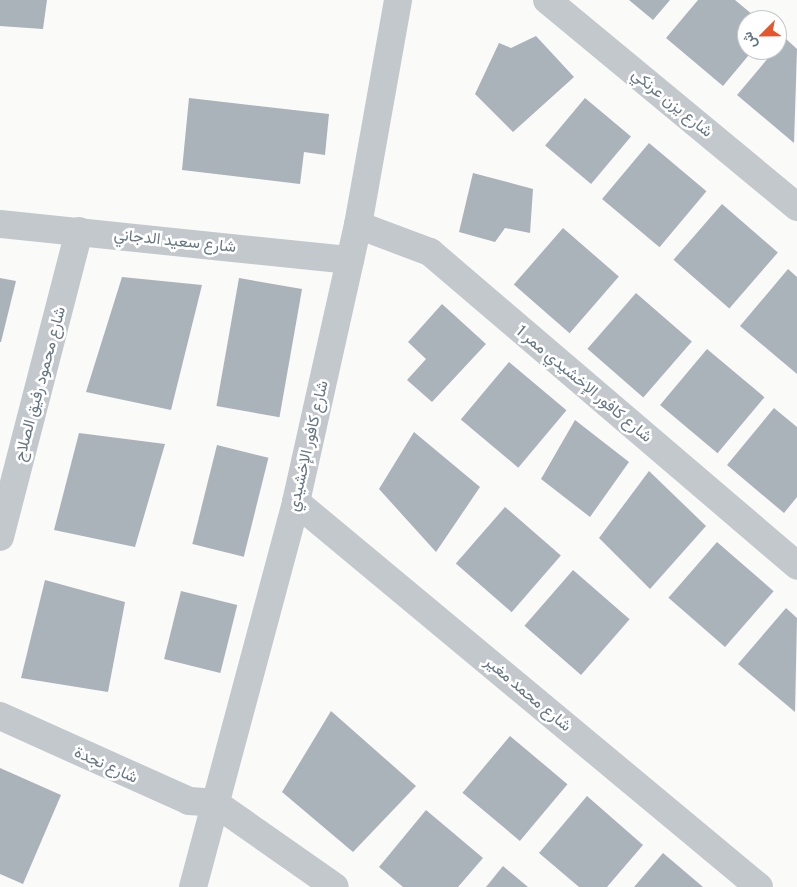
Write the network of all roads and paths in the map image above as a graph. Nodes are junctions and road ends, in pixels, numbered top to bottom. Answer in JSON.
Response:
{"nodes":[{"id":1,"x":398,"y":0,"type":"edge"},
{"id":2,"x":547,"y":0,"type":"edge"},
{"id":3,"x":797,"y":207,"type":"edge"},
{"id":4,"x":0,"y":224,"type":"edge"},
{"id":5,"x":358,"y":225,"type":"junction"},
{"id":6,"x":79,"y":231,"type":"junction"},
{"id":7,"x":350,"y":260,"type":"junction"},
{"id":8,"x":296,"y":502,"type":"junction"},
{"id":9,"x":0,"y":537,"type":"edge"},
{"id":10,"x":794,"y":556,"type":"edge"},
{"id":11,"x":0,"y":716,"type":"edge"},
{"id":12,"x":215,"y":803,"type":"junction"},
{"id":13,"x":193,"y":887,"type":"edge"},
{"id":14,"x":335,"y":887,"type":"edge"},
{"id":15,"x":759,"y":887,"type":"edge"}],
"edges":[{"from":1,"to":5,"type":"street","name":"شارع كافور الإخشيدي"},
{"from":2,"to":3,"type":"street","name":"شارع يزن عرنكي"},
{"from":4,"to":6,"type":"street","name":"شارع سعيد الدجاني"},
{"from":5,"to":7,"type":"street","name":"شارع كافور الإخشيدي"},
{"from":5,"to":10,"type":"street","name":"شارع كافور الإخشيدي ممر 1"},
{"from":6,"to":7,"type":"street","name":"شارع سعيد الدجاني"},
{"from":6,"to":9,"type":"street","name":"شارع محمود رفيق الصلاح"},
{"from":7,"to":8,"type":"street","name":"شارع كافور الإخشيدي"},
{"from":8,"to":12,"type":"street","name":"شارع كافور الإخشيدي"},
{"from":8,"to":15,"type":"street","name":"شارع محمد مغير"},
{"from":11,"to":12,"type":"street","name":"شارع نجدة"},
{"from":12,"to":13,"type":"street","name":"شارع كافور الإخشيدي"},
{"from":12,"to":14,"type":"street"}]}
